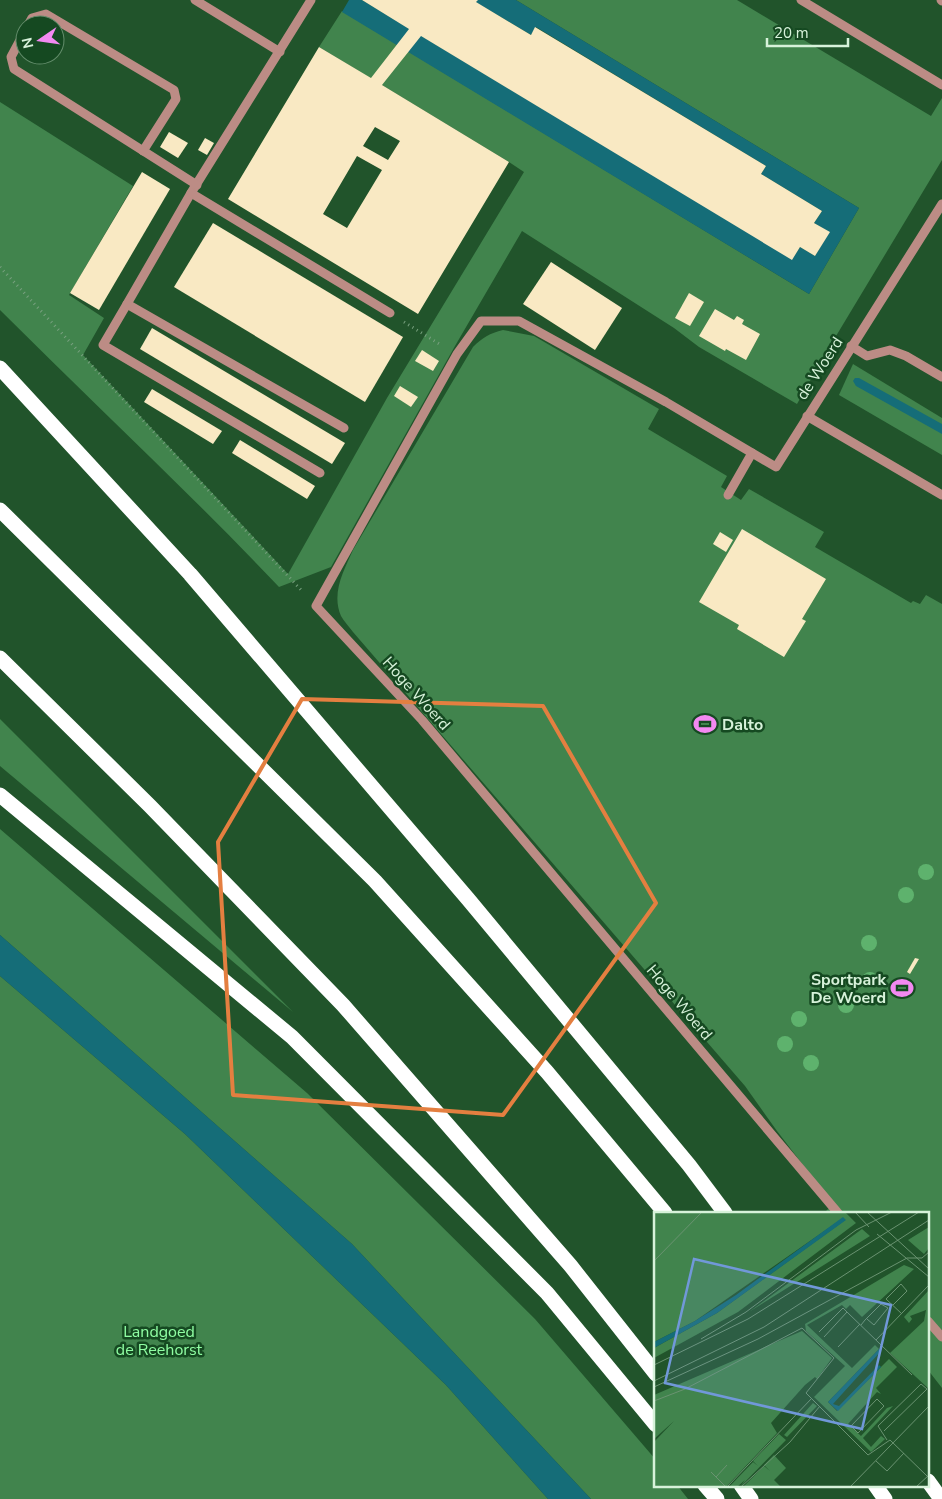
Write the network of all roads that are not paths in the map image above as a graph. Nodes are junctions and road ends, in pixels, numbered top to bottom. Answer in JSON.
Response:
{"nodes":[{"id":1,"x":195,"y":0,"type":"edge"},
{"id":2,"x":311,"y":0,"type":"edge"},
{"id":3,"x":801,"y":0,"type":"edge"},
{"id":4,"x":65,"y":25,"type":"edge"},
{"id":5,"x":15,"y":50,"type":"edge"},
{"id":6,"x":280,"y":52,"type":"junction"},
{"id":7,"x":942,"y":85,"type":"edge"},
{"id":8,"x":143,"y":151,"type":"junction"},
{"id":9,"x":197,"y":184,"type":"junction"},
{"id":10,"x":191,"y":193,"type":"junction"},
{"id":11,"x":942,"y":204,"type":"edge"},
{"id":12,"x":127,"y":304,"type":"junction"},
{"id":13,"x":390,"y":313,"type":"dead end"},
{"id":14,"x":851,"y":346,"type":"junction"},
{"id":15,"x":0,"y":368,"type":"edge"},
{"id":16,"x":942,"y":377,"type":"edge"},
{"id":17,"x":807,"y":416,"type":"junction"},
{"id":18,"x":344,"y":428,"type":"dead end"},
{"id":19,"x":752,"y":453,"type":"junction"},
{"id":20,"x":320,"y":473,"type":"dead end"},
{"id":21,"x":728,"y":495,"type":"dead end"},
{"id":22,"x":942,"y":496,"type":"edge"},
{"id":23,"x":0,"y":510,"type":"edge"},
{"id":24,"x":0,"y":658,"type":"edge"},
{"id":25,"x":0,"y":795,"type":"edge"},
{"id":26,"x":664,"y":1212,"type":"edge"},
{"id":27,"x":724,"y":1212,"type":"edge"},
{"id":28,"x":837,"y":1212,"type":"edge"},
{"id":29,"x":930,"y":1323,"type":"edge"},
{"id":30,"x":942,"y":1337,"type":"edge"},
{"id":31,"x":654,"y":1371,"type":"edge"},
{"id":32,"x":654,"y":1423,"type":"edge"},
{"id":33,"x":930,"y":1484,"type":"edge"},
{"id":34,"x":707,"y":1486,"type":"edge"},
{"id":35,"x":742,"y":1486,"type":"edge"},
{"id":36,"x":876,"y":1486,"type":"edge"},
{"id":37,"x":717,"y":1499,"type":"edge"},
{"id":38,"x":751,"y":1499,"type":"edge"},
{"id":39,"x":885,"y":1499,"type":"edge"},
{"id":40,"x":941,"y":1499,"type":"edge"}],
"edges":[{"from":1,"to":6,"type":"street"},
{"from":2,"to":6,"type":"street"},
{"from":3,"to":7,"type":"street"},
{"from":4,"to":8,"type":"street"},
{"from":5,"to":8,"type":"street"},
{"from":6,"to":9,"type":"street"},
{"from":8,"to":9,"type":"street"},
{"from":9,"to":10,"type":"street"},
{"from":10,"to":12,"type":"street"},
{"from":10,"to":13,"type":"street"},
{"from":11,"to":14,"type":"street","name":"de Woerd"},
{"from":12,"to":18,"type":"street"},
{"from":12,"to":20,"type":"street"},
{"from":14,"to":16,"type":"street"},
{"from":14,"to":17,"type":"street","name":"de Woerd"},
{"from":15,"to":27,"type":"highway"},
{"from":17,"to":19,"type":"street"},
{"from":17,"to":22,"type":"street","name":"de Woerd"},
{"from":19,"to":21,"type":"street"},
{"from":19,"to":28,"type":"street","name":"Hoge Woerd"},
{"from":23,"to":26,"type":"highway"},
{"from":24,"to":31,"type":"highway"},
{"from":25,"to":32,"type":"highway"},
{"from":29,"to":30,"type":"street"},
{"from":33,"to":40,"type":"highway"},
{"from":34,"to":37,"type":"highway"},
{"from":35,"to":38,"type":"highway"},
{"from":36,"to":39,"type":"highway"}]}
